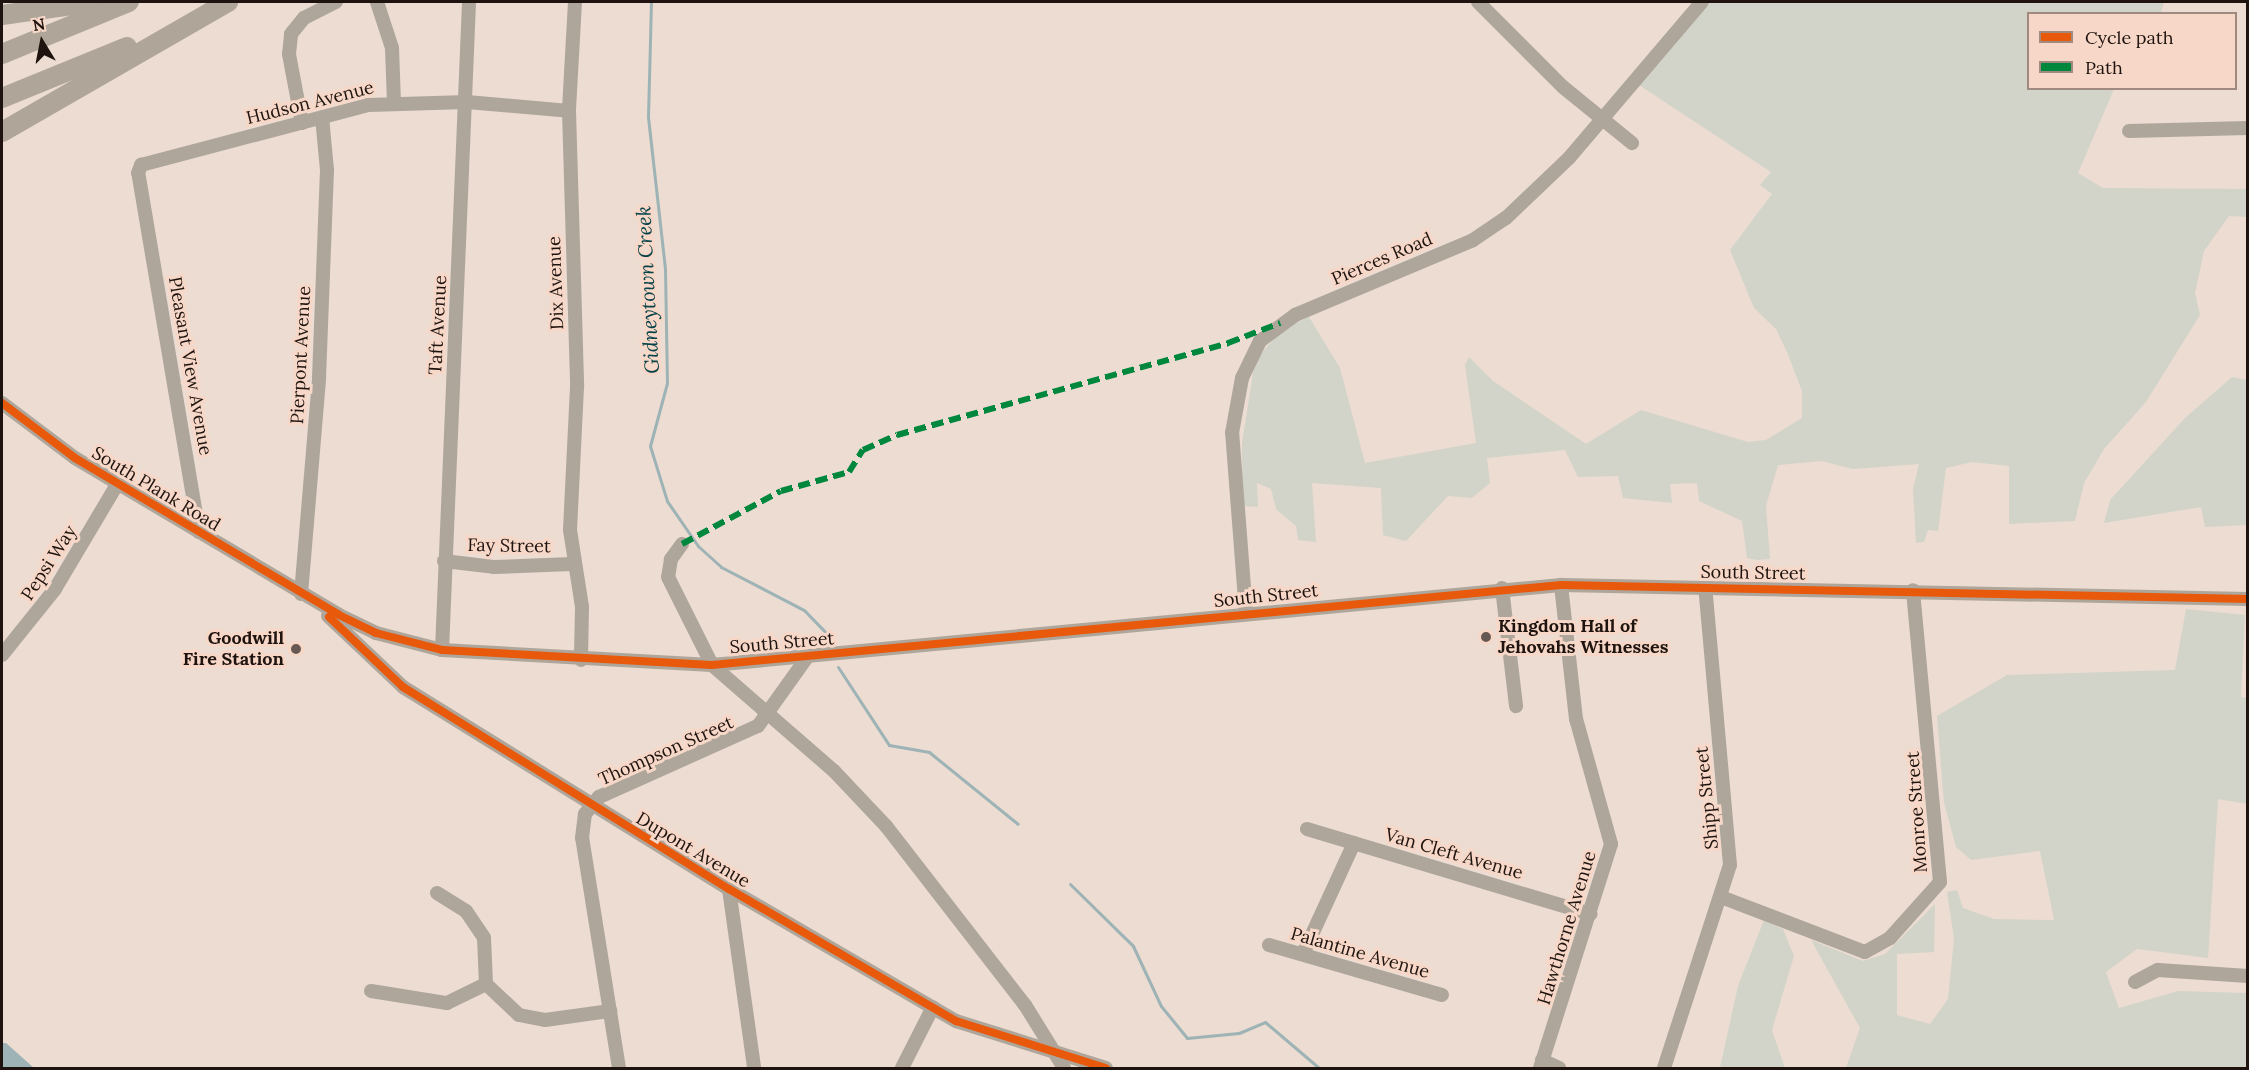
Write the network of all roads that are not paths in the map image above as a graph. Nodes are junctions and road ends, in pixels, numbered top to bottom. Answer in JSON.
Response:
{"nodes":[{"id":1,"x":93,"y":2,"type":"edge"},
{"id":2,"x":129,"y":2,"type":"edge"},
{"id":3,"x":227,"y":2,"type":"edge"},
{"id":4,"x":336,"y":2,"type":"edge"},
{"id":5,"x":377,"y":2,"type":"edge"},
{"id":6,"x":469,"y":2,"type":"edge"},
{"id":7,"x":575,"y":2,"type":"edge"},
{"id":8,"x":1478,"y":2,"type":"edge"},
{"id":9,"x":1702,"y":2,"type":"edge"},
{"id":10,"x":2,"y":15,"type":"edge"},
{"id":11,"x":2,"y":54,"type":"edge"},
{"id":12,"x":2,"y":98,"type":"edge"},
{"id":13,"x":394,"y":102,"type":"junction"},
{"id":14,"x":467,"y":102,"type":"junction"},
{"id":15,"x":569,"y":111,"type":"junction"},
{"id":16,"x":322,"y":117,"type":"junction"},
{"id":17,"x":1601,"y":120,"type":"junction"},
{"id":18,"x":302,"y":123,"type":"junction"},
{"id":19,"x":2247,"y":128,"type":"edge"},
{"id":20,"x":2129,"y":131,"type":"dead end"},
{"id":21,"x":2,"y":132,"type":"edge"},
{"id":22,"x":1632,"y":143,"type":"dead end"},
{"id":23,"x":144,"y":206,"type":"joint"},
{"id":24,"x":2,"y":403,"type":"edge"},
{"id":25,"x":118,"y":483,"type":"junction"},
{"id":26,"x":199,"y":532,"type":"junction"},
{"id":27,"x":682,"y":544,"type":"dead end"},
{"id":28,"x":444,"y":561,"type":"junction"},
{"id":29,"x":572,"y":564,"type":"junction"},
{"id":30,"x":1561,"y":585,"type":"junction"},
{"id":31,"x":1705,"y":587,"type":"junction"},
{"id":32,"x":1502,"y":588,"type":"junction"},
{"id":33,"x":1913,"y":590,"type":"junction"},
{"id":34,"x":301,"y":594,"type":"junction"},
{"id":35,"x":2247,"y":599,"type":"edge"},
{"id":36,"x":1246,"y":613,"type":"junction"},
{"id":37,"x":442,"y":650,"type":"junction"},
{"id":38,"x":2,"y":655,"type":"edge"},
{"id":39,"x":808,"y":656,"type":"junction"},
{"id":40,"x":582,"y":660,"type":"junction"},
{"id":41,"x":712,"y":664,"type":"junction"},
{"id":42,"x":1516,"y":706,"type":"dead end"},
{"id":43,"x":771,"y":714,"type":"junction"},
{"id":44,"x":591,"y":804,"type":"junction"},
{"id":45,"x":1307,"y":829,"type":"dead end"},
{"id":46,"x":1354,"y":843,"type":"junction"},
{"id":47,"x":729,"y":889,"type":"junction"},
{"id":48,"x":437,"y":893,"type":"dead end"},
{"id":49,"x":1721,"y":897,"type":"junction"},
{"id":50,"x":1591,"y":914,"type":"junction"},
{"id":51,"x":1269,"y":945,"type":"dead end"},
{"id":52,"x":1303,"y":954,"type":"junction"},
{"id":53,"x":2247,"y":976,"type":"edge"},
{"id":54,"x":2135,"y":982,"type":"dead end"},
{"id":55,"x":486,"y":984,"type":"junction"},
{"id":56,"x":371,"y":991,"type":"dead end"},
{"id":57,"x":1442,"y":995,"type":"dead end"},
{"id":58,"x":933,"y":1007,"type":"junction"},
{"id":59,"x":610,"y":1011,"type":"junction"},
{"id":60,"x":1054,"y":1052,"type":"junction"},
{"id":61,"x":1541,"y":1064,"type":"edge"},
{"id":62,"x":619,"y":1068,"type":"edge"},
{"id":63,"x":754,"y":1068,"type":"edge"},
{"id":64,"x":902,"y":1068,"type":"edge"},
{"id":65,"x":1064,"y":1068,"type":"edge"},
{"id":66,"x":1106,"y":1068,"type":"edge"},
{"id":67,"x":1559,"y":1068,"type":"edge"},
{"id":68,"x":1664,"y":1068,"type":"edge"}],
"edges":[{"from":1,"to":10,"type":"highway"},
{"from":2,"to":11,"type":"highway"},
{"from":3,"to":12,"type":"highway"},
{"from":3,"to":21,"type":"highway"},
{"from":4,"to":18,"type":"street"},
{"from":5,"to":13,"type":"street"},
{"from":6,"to":14,"type":"street","name":"Taft Avenue"},
{"from":7,"to":15,"type":"street","name":"Dix Avenue"},
{"from":8,"to":17,"type":"street"},
{"from":9,"to":17,"type":"street","name":"Pierces Road"},
{"from":13,"to":14,"type":"street","name":"Hudson Avenue"},
{"from":13,"to":16,"type":"street","name":"Hudson Avenue"},
{"from":14,"to":15,"type":"street","name":"Hudson Avenue"},
{"from":14,"to":28,"type":"street","name":"Taft Avenue"},
{"from":15,"to":29,"type":"street","name":"Dix Avenue"},
{"from":16,"to":18,"type":"street","name":"Hudson Avenue"},
{"from":16,"to":34,"type":"street","name":"Pierpont Avenue"},
{"from":17,"to":22,"type":"street"},
{"from":17,"to":36,"type":"street","name":"Pierces Road"},
{"from":18,"to":23,"type":"street","name":"Hudson Avenue"},
{"from":19,"to":20,"type":"street"},
{"from":23,"to":26,"type":"street","name":"Pleasant View Avenue"},
{"from":24,"to":25,"type":"street","name":"South Plank Road"},
{"from":25,"to":26,"type":"street","name":"South Plank Road"},
{"from":25,"to":38,"type":"street","name":"Pepsi Way"},
{"from":26,"to":34,"type":"street","name":"South Plank Road"},
{"from":27,"to":41,"type":"street"},
{"from":28,"to":29,"type":"street","name":"Fay Street"},
{"from":28,"to":37,"type":"street","name":"Taft Avenue"},
{"from":29,"to":40,"type":"street","name":"Dix Avenue"},
{"from":30,"to":31,"type":"street","name":"South Street"},
{"from":30,"to":32,"type":"street","name":"South Street"},
{"from":30,"to":50,"type":"street","name":"Hawthorne Avenue"},
{"from":31,"to":33,"type":"street","name":"South Street"},
{"from":31,"to":49,"type":"street","name":"Shipp Street"},
{"from":32,"to":36,"type":"street","name":"South Street"},
{"from":32,"to":42,"type":"street"},
{"from":33,"to":35,"type":"street","name":"South Street"},
{"from":33,"to":49,"type":"street","name":"Monroe Street"},
{"from":34,"to":37,"type":"street","name":"South Street"},
{"from":34,"to":44,"type":"street","name":"Dupont Avenue"},
{"from":36,"to":39,"type":"street","name":"South Street"},
{"from":37,"to":40,"type":"street","name":"South Street"},
{"from":39,"to":41,"type":"street","name":"South Street"},
{"from":39,"to":43,"type":"street","name":"Thompson Street"},
{"from":40,"to":41,"type":"street","name":"South Street"},
{"from":41,"to":43,"type":"street"},
{"from":43,"to":44,"type":"street","name":"Thompson Street"},
{"from":43,"to":60,"type":"street"},
{"from":44,"to":47,"type":"street","name":"Dupont Avenue"},
{"from":44,"to":59,"type":"street","name":"Thompson Street"},
{"from":45,"to":46,"type":"street","name":"Van Cleft Avenue"},
{"from":46,"to":50,"type":"street","name":"Van Cleft Avenue"},
{"from":46,"to":52,"type":"street"},
{"from":47,"to":58,"type":"street","name":"Dupont Avenue"},
{"from":47,"to":63,"type":"street"},
{"from":48,"to":55,"type":"street"},
{"from":49,"to":68,"type":"street","name":"Shipp Street"},
{"from":50,"to":61,"type":"street","name":"Hawthorne Avenue"},
{"from":51,"to":52,"type":"street","name":"Palantine Avenue"},
{"from":52,"to":57,"type":"street","name":"Palantine Avenue"},
{"from":53,"to":54,"type":"street"},
{"from":55,"to":56,"type":"street"},
{"from":55,"to":59,"type":"street"},
{"from":58,"to":60,"type":"street","name":"Dupont Avenue"},
{"from":58,"to":64,"type":"street"},
{"from":59,"to":62,"type":"street","name":"Thompson Street"},
{"from":60,"to":65,"type":"street"},
{"from":60,"to":66,"type":"street","name":"Dupont Avenue"},
{"from":61,"to":67,"type":"street"}]}
